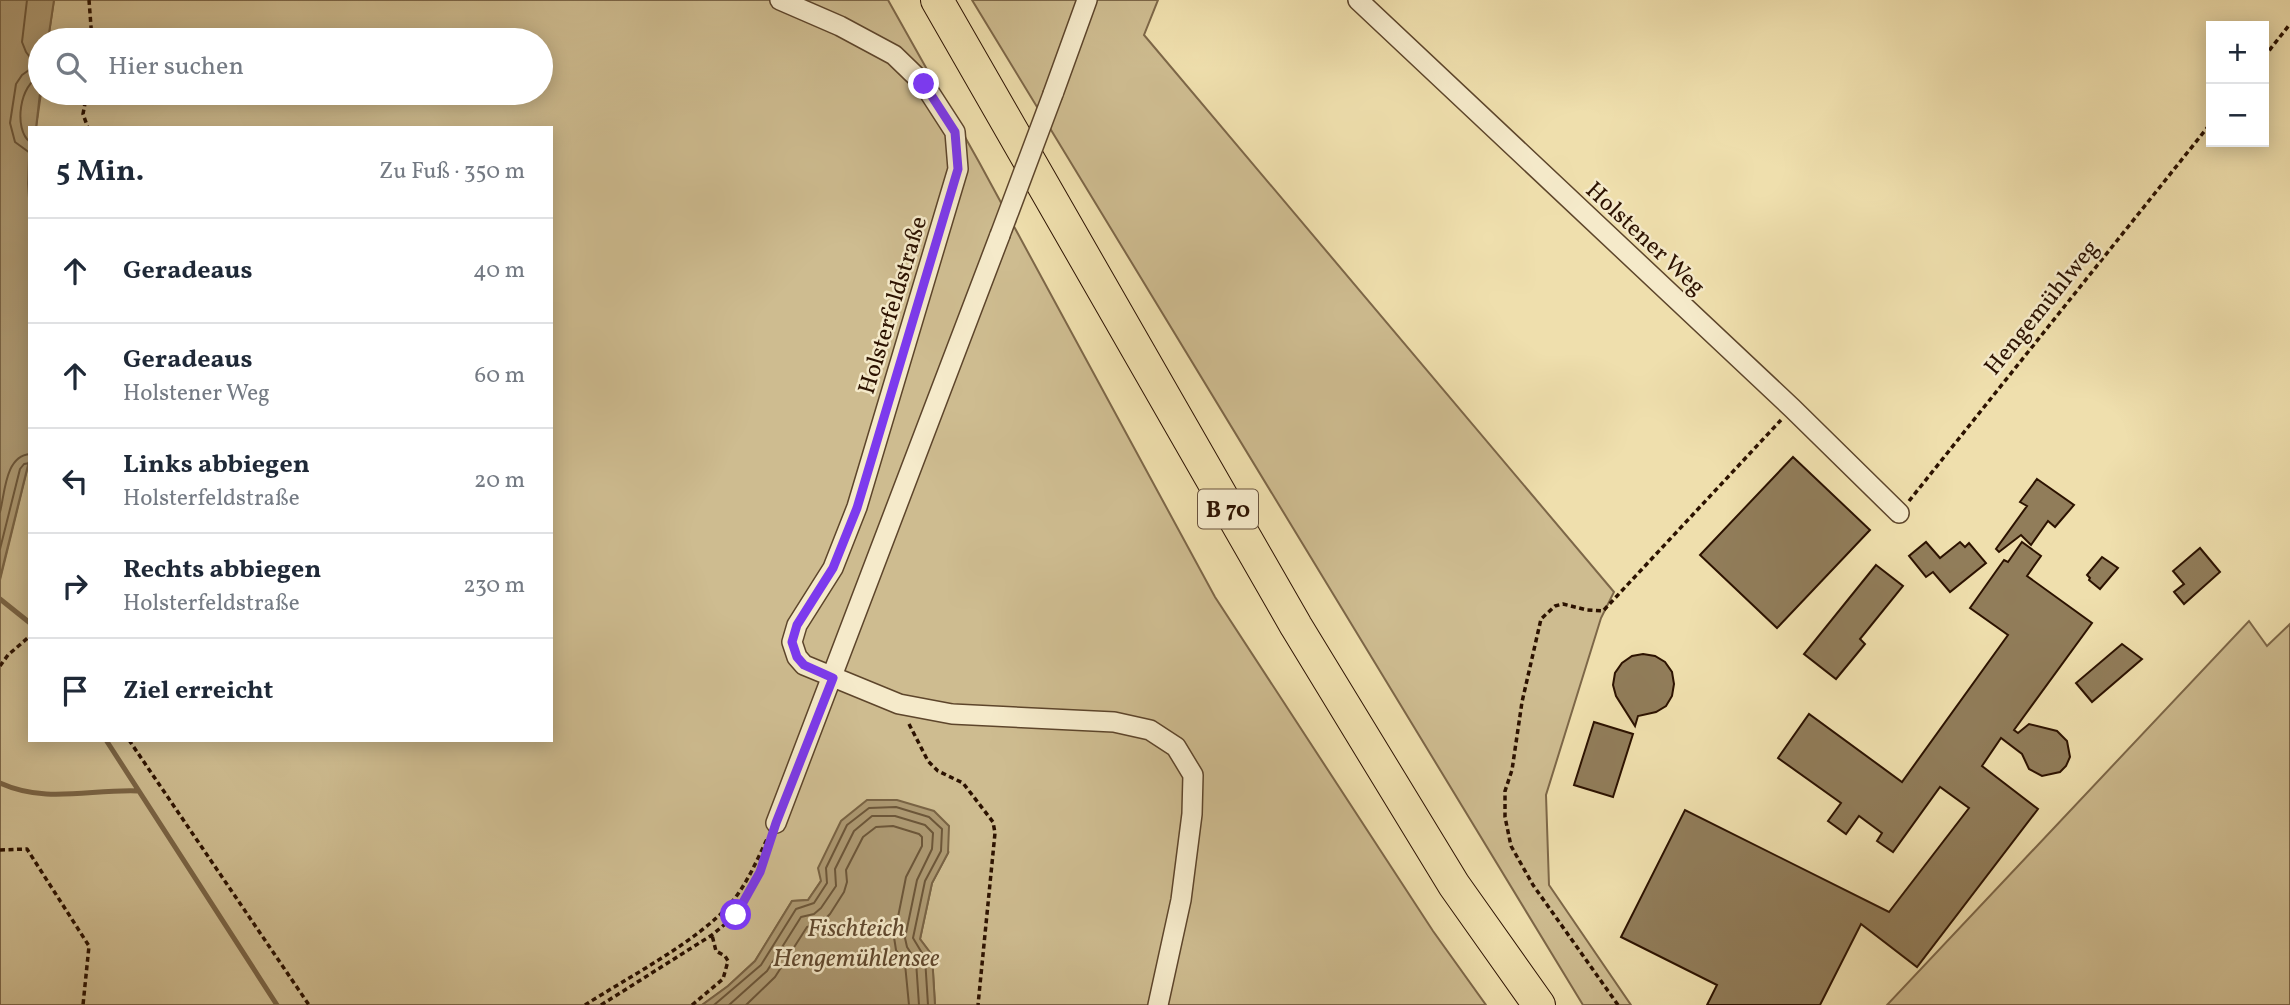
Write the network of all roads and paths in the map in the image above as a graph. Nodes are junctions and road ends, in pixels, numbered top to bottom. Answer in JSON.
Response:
{"nodes":[{"id":1,"x":89,"y":0,"type":"edge"},
{"id":2,"x":780,"y":0,"type":"edge"},
{"id":3,"x":937,"y":0,"type":"edge"},
{"id":4,"x":1087,"y":0,"type":"edge"},
{"id":5,"x":1358,"y":0,"type":"edge"},
{"id":6,"x":2290,"y":24,"type":"edge"},
{"id":7,"x":91,"y":28,"type":"edge"},
{"id":8,"x":2269,"y":51,"type":"edge"},
{"id":9,"x":85,"y":105,"type":"edge"},
{"id":10,"x":87,"y":126,"type":"edge"},
{"id":11,"x":2206,"y":129,"type":"edge"},
{"id":12,"x":1792,"y":408,"type":"junction"},
{"id":13,"x":1899,"y":513,"type":"joint"},
{"id":14,"x":28,"y":638,"type":"edge"},
{"id":15,"x":0,"y":666,"type":"edge"},
{"id":16,"x":833,"y":678,"type":"junction"},
{"id":17,"x":899,"y":705,"type":"junction"},
{"id":18,"x":130,"y":742,"type":"edge"},
{"id":19,"x":776,"y":823,"type":"junction"},
{"id":20,"x":0,"y":850,"type":"edge"},
{"id":21,"x":712,"y":935,"type":"junction"},
{"id":22,"x":83,"y":1005,"type":"edge"},
{"id":23,"x":309,"y":1005,"type":"edge"},
{"id":24,"x":585,"y":1005,"type":"edge"},
{"id":25,"x":601,"y":1005,"type":"edge"},
{"id":26,"x":692,"y":1005,"type":"edge"},
{"id":27,"x":978,"y":1005,"type":"edge"},
{"id":28,"x":1157,"y":1005,"type":"edge"},
{"id":29,"x":1539,"y":1005,"type":"edge"},
{"id":30,"x":1618,"y":1005,"type":"edge"}],
"edges":[{"from":1,"to":7,"type":"path"},
{"from":2,"to":16,"type":"street","name":"Holsterfeldstraße"},
{"from":3,"to":29,"type":"main road","number":"B 70"},
{"from":4,"to":16,"type":"street","bridge":true},
{"from":5,"to":12,"type":"street","name":"Holstener Weg"},
{"from":6,"to":8,"type":"path"},
{"from":9,"to":10,"type":"path"},
{"from":11,"to":13,"type":"path","name":"Hengemühlweg"},
{"from":12,"to":13,"type":"street","name":"Holstener Weg"},
{"from":12,"to":30,"type":"path"},
{"from":14,"to":15,"type":"path"},
{"from":16,"to":17,"type":"street"},
{"from":16,"to":19,"type":"street"},
{"from":17,"to":27,"type":"path"},
{"from":17,"to":28,"type":"street"},
{"from":18,"to":23,"type":"path"},
{"from":19,"to":21,"type":"path"},
{"from":19,"to":24,"type":"path"},
{"from":20,"to":22,"type":"path"},
{"from":21,"to":25,"type":"path"},
{"from":21,"to":26,"type":"path"}]}
